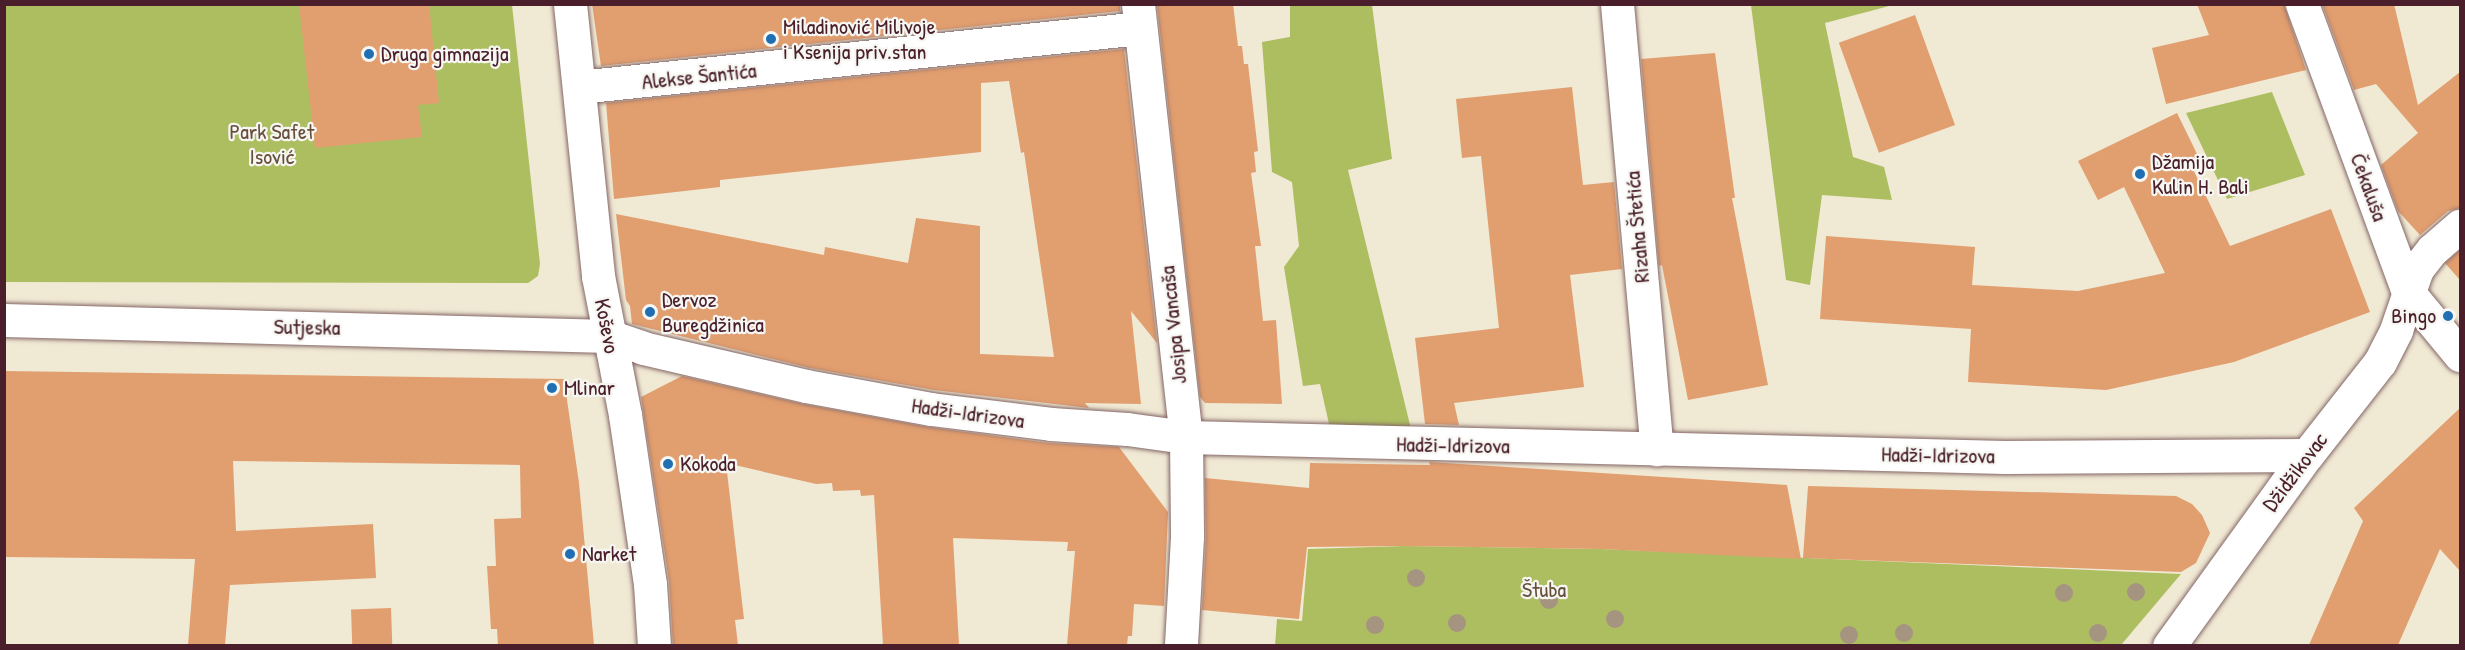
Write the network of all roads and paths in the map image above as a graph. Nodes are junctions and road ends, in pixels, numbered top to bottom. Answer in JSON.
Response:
{"nodes":[{"id":1,"x":570,"y":4,"type":"edge"},
{"id":2,"x":1617,"y":4,"type":"edge"},
{"id":3,"x":2302,"y":4,"type":"edge"},
{"id":4,"x":1139,"y":16,"type":"edge"},
{"id":5,"x":579,"y":87,"type":"junction"},
{"id":6,"x":2460,"y":226,"type":"edge"},
{"id":7,"x":2408,"y":292,"type":"junction"},
{"id":8,"x":4,"y":320,"type":"edge"},
{"id":9,"x":609,"y":336,"type":"junction"},
{"id":10,"x":2460,"y":355,"type":"edge"},
{"id":11,"x":1186,"y":437,"type":"junction"},
{"id":12,"x":1657,"y":449,"type":"junction"},
{"id":13,"x":2307,"y":455,"type":"junction"},
{"id":14,"x":654,"y":645,"type":"edge"},
{"id":15,"x":1181,"y":645,"type":"edge"},
{"id":16,"x":2169,"y":645,"type":"edge"}],
"edges":[{"from":1,"to":5,"type":"street","name":"Koševo"},
{"from":2,"to":12,"type":"street","name":"Rizaha Štetića"},
{"from":3,"to":7,"type":"street","name":"Čekaluša"},
{"from":4,"to":5,"type":"street","name":"Alekse Šantića"},
{"from":4,"to":11,"type":"street","name":"Josipa Vancaša"},
{"from":5,"to":9,"type":"street","name":"Koševo"},
{"from":6,"to":7,"type":"street","name":"Džidžikovac"},
{"from":7,"to":10,"type":"street","name":"Čekaluša"},
{"from":7,"to":13,"type":"street","name":"Džidžikovac"},
{"from":8,"to":9,"type":"street","name":"Sutjeska"},
{"from":9,"to":11,"type":"street","name":"Hadži-Idrizova"},
{"from":9,"to":14,"type":"street","name":"Koševo"},
{"from":11,"to":12,"type":"street","name":"Hadži-Idrizova"},
{"from":11,"to":15,"type":"street","name":"Josipa Vancaša"},
{"from":12,"to":13,"type":"street","name":"Hadži-Idrizova"},
{"from":13,"to":16,"type":"street","name":"Džidžikovac"}]}
